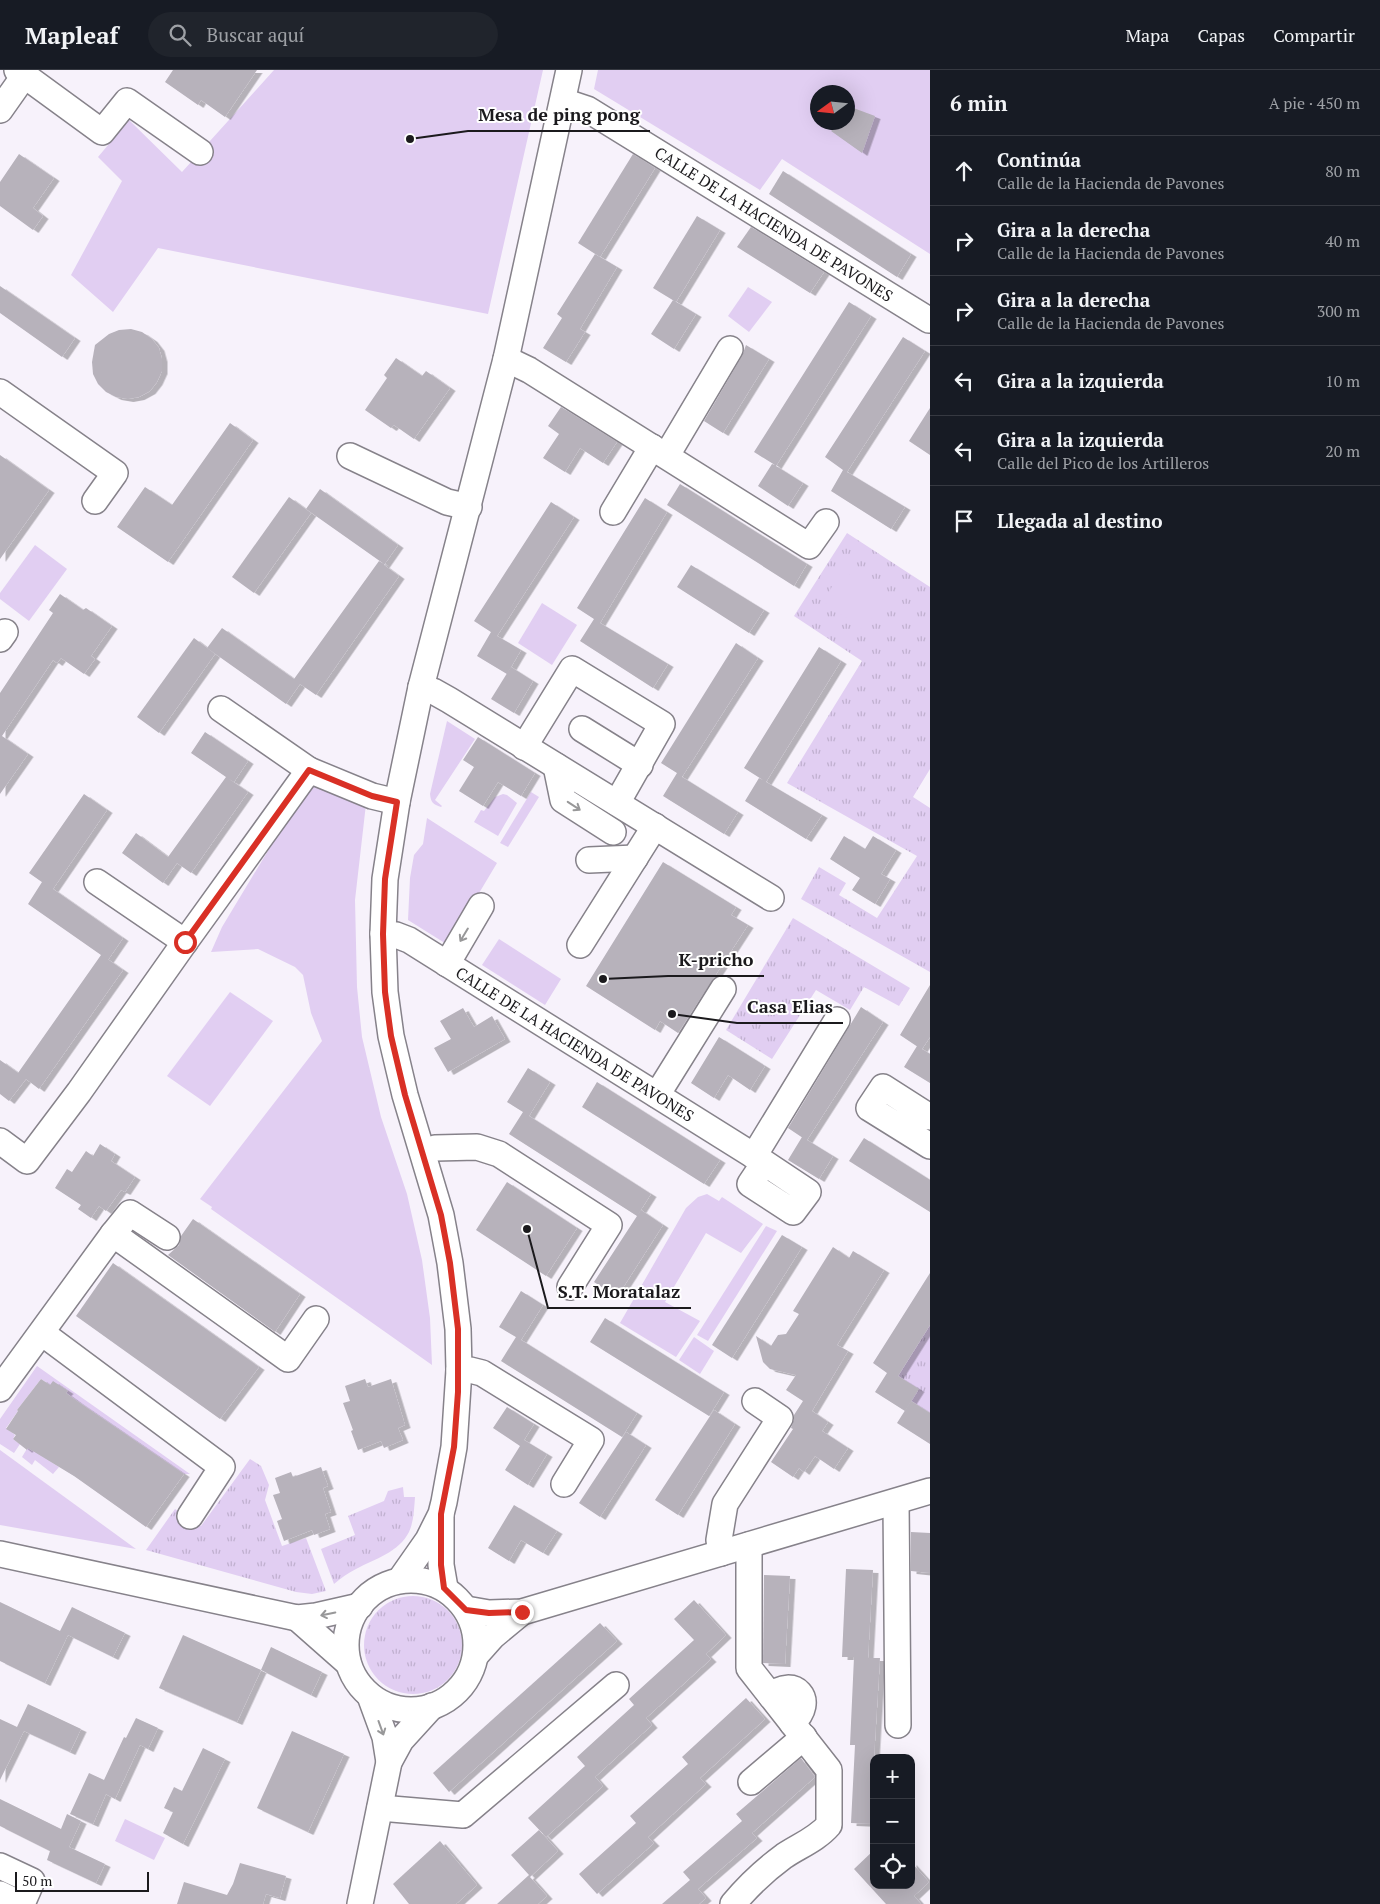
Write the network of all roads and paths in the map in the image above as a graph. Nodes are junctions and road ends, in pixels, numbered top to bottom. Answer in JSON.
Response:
{"nodes":[{"id":1,"x":569,"y":70,"type":"edge"},
{"id":2,"x":20,"y":73,"type":"edge"},
{"id":3,"x":563,"y":101,"type":"junction"},
{"id":4,"x":0,"y":110,"type":"edge"},
{"id":5,"x":200,"y":152,"type":"dead end"},
{"id":6,"x":930,"y":319,"type":"edge"},
{"id":7,"x":730,"y":349,"type":"dead end"},
{"id":8,"x":506,"y":359,"type":"junction"},
{"id":9,"x":2,"y":398,"type":"edge"},
{"id":10,"x":660,"y":451,"type":"junction"},
{"id":11,"x":350,"y":456,"type":"dead end"},
{"id":12,"x":95,"y":501,"type":"dead end"},
{"id":13,"x":469,"y":507,"type":"junction"},
{"id":14,"x":613,"y":512,"type":"dead end"},
{"id":15,"x":826,"y":522,"type":"dead end"},
{"id":16,"x":421,"y":687,"type":"junction"},
{"id":17,"x":221,"y":709,"type":"dead end"},
{"id":18,"x":582,"y":729,"type":"dead end"},
{"id":19,"x":524,"y":747,"type":"junction"},
{"id":20,"x":640,"y":765,"type":"junction"},
{"id":21,"x":556,"y":766,"type":"junction"},
{"id":22,"x":309,"y":770,"type":"junction"},
{"id":23,"x":397,"y":802,"type":"junction"},
{"id":24,"x":617,"y":803,"type":"junction"},
{"id":25,"x":656,"y":826,"type":"junction"},
{"id":26,"x":614,"y":832,"type":"dead end"},
{"id":27,"x":635,"y":858,"type":"junction"},
{"id":28,"x":589,"y":860,"type":"dead end"},
{"id":29,"x":97,"y":882,"type":"dead end"},
{"id":30,"x":771,"y":898,"type":"dead end"},
{"id":31,"x":482,"y":906,"type":"dead end"},
{"id":32,"x":383,"y":934,"type":"junction"},
{"id":33,"x":185,"y":942,"type":"junction"},
{"id":34,"x":580,"y":945,"type":"dead end"},
{"id":35,"x":447,"y":964,"type":"junction"},
{"id":36,"x":723,"y":989,"type":"dead end"},
{"id":37,"x":837,"y":1020,"type":"dead end"},
{"id":38,"x":656,"y":1095,"type":"junction"},
{"id":39,"x":930,"y":1117,"type":"edge"},
{"id":40,"x":0,"y":1141,"type":"edge"},
{"id":41,"x":930,"y":1146,"type":"edge"},
{"id":42,"x":422,"y":1152,"type":"junction"},
{"id":43,"x":113,"y":1234,"type":"junction"},
{"id":44,"x":167,"y":1237,"type":"dead end"},
{"id":45,"x":570,"y":1287,"type":"dead end"},
{"id":46,"x":316,"y":1319,"type":"dead end"},
{"id":47,"x":42,"y":1333,"type":"junction"},
{"id":48,"x":459,"y":1370,"type":"junction"},
{"id":49,"x":0,"y":1389,"type":"edge"},
{"id":50,"x":755,"y":1401,"type":"dead end"},
{"id":51,"x":564,"y":1484,"type":"dead end"},
{"id":52,"x":930,"y":1491,"type":"edge"},
{"id":53,"x":896,"y":1502,"type":"junction"},
{"id":54,"x":441,"y":1514,"type":"junction"},
{"id":55,"x":190,"y":1516,"type":"dead end"},
{"id":56,"x":749,"y":1545,"type":"junction"},
{"id":57,"x":721,"y":1553,"type":"junction"},
{"id":58,"x":0,"y":1554,"type":"edge"},
{"id":59,"x":400,"y":1580,"type":"junction"},
{"id":60,"x":444,"y":1588,"type":"junction"},
{"id":61,"x":360,"y":1606,"type":"junction"},
{"id":62,"x":466,"y":1610,"type":"junction"},
{"id":63,"x":522,"y":1612,"type":"junction"},
{"id":64,"x":297,"y":1618,"type":"junction"},
{"id":65,"x":476,"y":1654,"type":"junction"},
{"id":66,"x":348,"y":1663,"type":"junction"},
{"id":67,"x":616,"y":1685,"type":"dead end"},
{"id":68,"x":370,"y":1696,"type":"junction"},
{"id":69,"x":432,"y":1706,"type":"junction"},
{"id":70,"x":898,"y":1725,"type":"dead end"},
{"id":71,"x":798,"y":1730,"type":"junction"},
{"id":72,"x":389,"y":1762,"type":"junction"},
{"id":73,"x":751,"y":1782,"type":"dead end"},
{"id":74,"x":380,"y":1808,"type":"junction"},
{"id":75,"x":0,"y":1866,"type":"edge"},
{"id":76,"x":0,"y":1894,"type":"edge"},
{"id":77,"x":21,"y":1904,"type":"edge"},
{"id":78,"x":360,"y":1904,"type":"edge"},
{"id":79,"x":733,"y":1904,"type":"edge"}],
"edges":[{"from":1,"to":3,"type":"street"},
{"from":2,"to":4,"type":"street"},
{"from":2,"to":5,"type":"street"},
{"from":3,"to":6,"type":"street","name":"CALLE DE LA HACIENDA DE PAVONES"},
{"from":3,"to":8,"type":"street"},
{"from":7,"to":10,"type":"street"},
{"from":8,"to":10,"type":"street"},
{"from":8,"to":13,"type":"street"},
{"from":9,"to":12,"type":"street"},
{"from":10,"to":14,"type":"street"},
{"from":10,"to":15,"type":"street"},
{"from":11,"to":13,"type":"street"},
{"from":13,"to":16,"type":"street"},
{"from":16,"to":19,"type":"street"},
{"from":16,"to":23,"type":"street"},
{"from":17,"to":22,"type":"street"},
{"from":18,"to":20,"type":"street"},
{"from":19,"to":20,"type":"street"},
{"from":19,"to":21,"type":"street"},
{"from":20,"to":24,"type":"street"},
{"from":21,"to":24,"type":"street"},
{"from":21,"to":26,"type":"street","one_way":true},
{"from":22,"to":23,"type":"street"},
{"from":22,"to":33,"type":"street"},
{"from":23,"to":32,"type":"street"},
{"from":24,"to":25,"type":"street"},
{"from":25,"to":27,"type":"street"},
{"from":25,"to":30,"type":"street"},
{"from":27,"to":28,"type":"street"},
{"from":27,"to":34,"type":"street"},
{"from":29,"to":33,"type":"street"},
{"from":31,"to":35,"type":"street","one_way":true},
{"from":32,"to":35,"type":"street","name":"CALLE DE LA HACIENDA DE PAVONES"},
{"from":32,"to":42,"type":"street"},
{"from":33,"to":40,"type":"street"},
{"from":35,"to":38,"type":"street","name":"CALLE DE LA HACIENDA DE PAVONES"},
{"from":36,"to":38,"type":"street"},
{"from":37,"to":38,"type":"street","name":"CALLE DE LA HACIENDA DE PAVONES"},
{"from":39,"to":41,"type":"street"},
{"from":42,"to":45,"type":"street"},
{"from":42,"to":48,"type":"street"},
{"from":43,"to":44,"type":"street"},
{"from":43,"to":46,"type":"street"},
{"from":43,"to":47,"type":"street"},
{"from":47,"to":49,"type":"street"},
{"from":47,"to":55,"type":"street"},
{"from":48,"to":51,"type":"street"},
{"from":48,"to":54,"type":"street"},
{"from":50,"to":57,"type":"street"},
{"from":52,"to":53,"type":"street"},
{"from":53,"to":56,"type":"street"},
{"from":53,"to":70,"type":"street"},
{"from":54,"to":59,"type":"street"},
{"from":54,"to":60,"type":"street"},
{"from":56,"to":57,"type":"street"},
{"from":56,"to":71,"type":"street"},
{"from":57,"to":63,"type":"street"},
{"from":58,"to":64,"type":"street"},
{"from":59,"to":60,"type":"street"},
{"from":59,"to":61,"type":"street"},
{"from":60,"to":62,"type":"street"},
{"from":61,"to":64,"type":"street","one_way":true},
{"from":61,"to":66,"type":"street"},
{"from":62,"to":63,"type":"street"},
{"from":62,"to":65,"type":"street"},
{"from":63,"to":65,"type":"street"},
{"from":64,"to":66,"type":"street"},
{"from":65,"to":69,"type":"street"},
{"from":66,"to":68,"type":"street"},
{"from":67,"to":74,"type":"street"},
{"from":68,"to":69,"type":"street"},
{"from":68,"to":72,"type":"street","one_way":true},
{"from":69,"to":72,"type":"street"},
{"from":71,"to":73,"type":"street"},
{"from":71,"to":79,"type":"street"},
{"from":72,"to":74,"type":"street"},
{"from":74,"to":78,"type":"street"},
{"from":75,"to":77,"type":"street"},
{"from":76,"to":77,"type":"street"}]}
